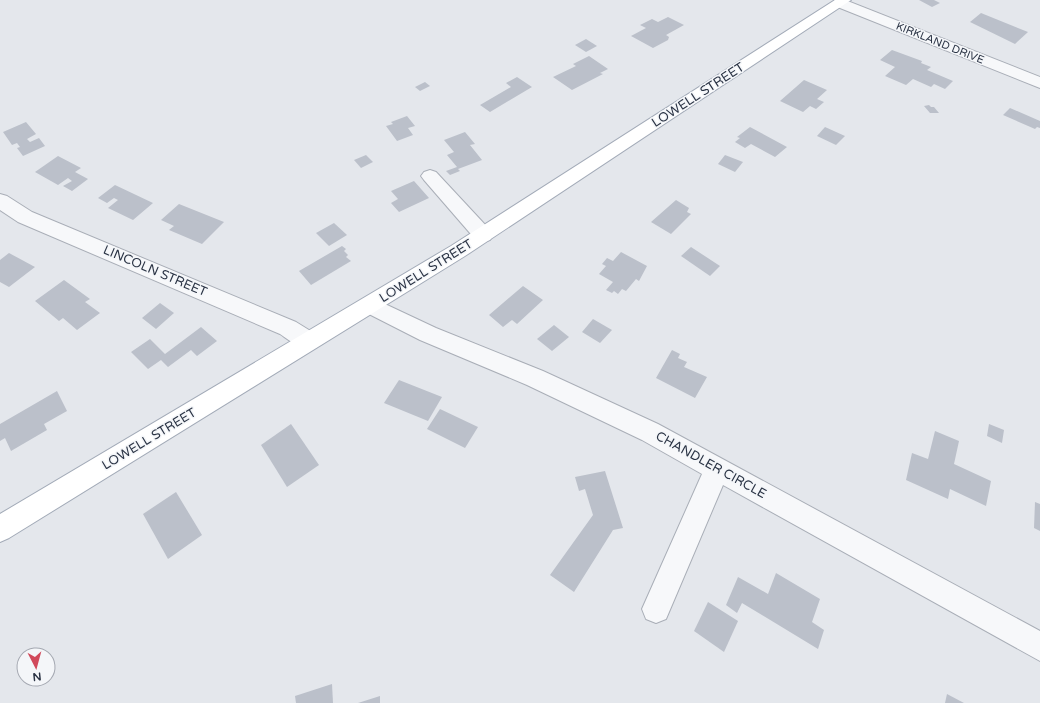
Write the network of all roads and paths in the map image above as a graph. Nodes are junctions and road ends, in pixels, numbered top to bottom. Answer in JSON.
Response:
{"nodes":[{"id":1,"x":842,"y":1,"type":"edge"},
{"id":2,"x":1040,"y":83,"type":"edge"},
{"id":3,"x":430,"y":176,"type":"dead end"},
{"id":4,"x":0,"y":202,"type":"edge"},
{"id":5,"x":483,"y":234,"type":"junction"},
{"id":6,"x":370,"y":305,"type":"junction"},
{"id":7,"x":309,"y":341,"type":"junction"},
{"id":8,"x":717,"y":469,"type":"junction"},
{"id":9,"x":0,"y":530,"type":"edge"},
{"id":10,"x":656,"y":609,"type":"dead end"},
{"id":11,"x":1040,"y":647,"type":"edge"}],
"edges":[{"from":1,"to":2,"type":"street","name":"KIRKLAND DRIVE"},
{"from":1,"to":5,"type":"main road","name":"LOWELL STREET"},
{"from":3,"to":5,"type":"street"},
{"from":4,"to":7,"type":"street","name":"LINCOLN STREET"},
{"from":5,"to":6,"type":"main road","name":"LOWELL STREET"},
{"from":6,"to":7,"type":"main road","name":"LOWELL STREET"},
{"from":6,"to":8,"type":"street","name":"CHANDLER CIRCLE"},
{"from":7,"to":9,"type":"main road","name":"LOWELL STREET"},
{"from":8,"to":10,"type":"street"},
{"from":8,"to":11,"type":"street","name":"CHANDLER CIRCLE"}]}
